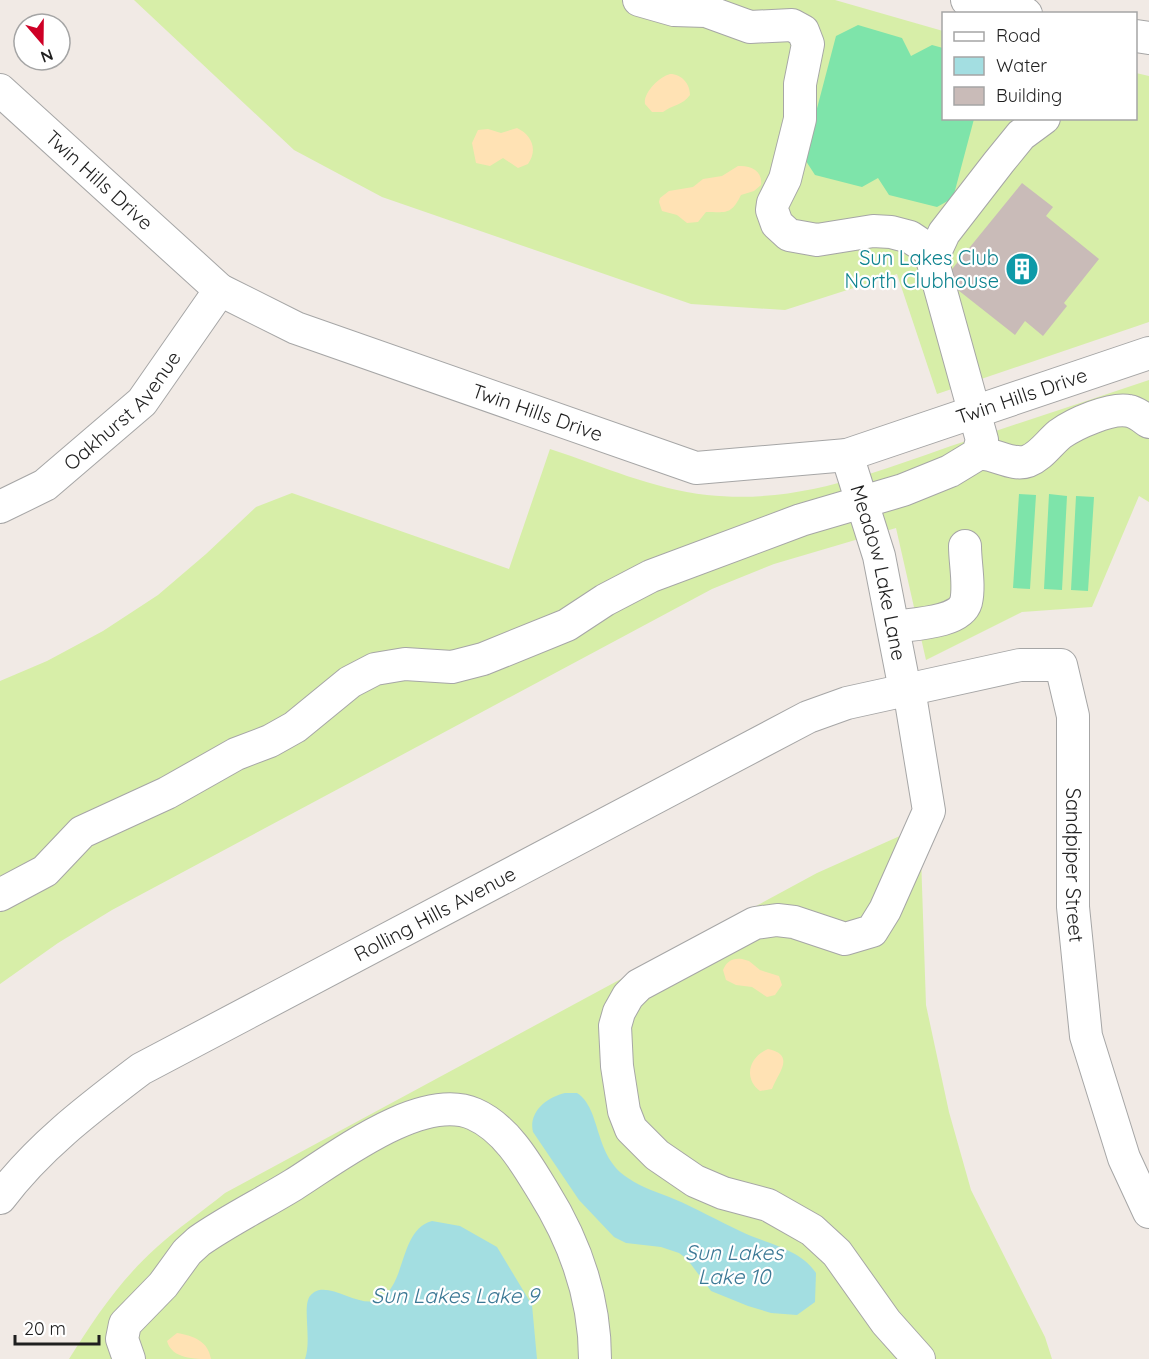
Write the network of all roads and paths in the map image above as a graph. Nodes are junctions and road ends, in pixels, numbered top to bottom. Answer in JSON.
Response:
{"nodes":[{"id":1,"x":639,"y":0,"type":"edge"},
{"id":2,"x":967,"y":0,"type":"edge"},
{"id":3,"x":1018,"y":12,"type":"edge"},
{"id":4,"x":0,"y":90,"type":"edge"},
{"id":5,"x":1041,"y":120,"type":"edge"},
{"id":6,"x":934,"y":253,"type":"junction"},
{"id":7,"x":220,"y":290,"type":"junction"},
{"id":8,"x":1149,"y":353,"type":"edge"},
{"id":9,"x":973,"y":412,"type":"junction"},
{"id":10,"x":1149,"y":422,"type":"edge"},
{"id":11,"x":978,"y":454,"type":"junction"},
{"id":12,"x":847,"y":455,"type":"junction"},
{"id":13,"x":863,"y":504,"type":"junction"},
{"id":14,"x":0,"y":507,"type":"edge"},
{"id":15,"x":965,"y":546,"type":"dead end"},
{"id":16,"x":894,"y":627,"type":"junction"},
{"id":17,"x":907,"y":689,"type":"junction"},
{"id":18,"x":0,"y":895,"type":"edge"},
{"id":19,"x":0,"y":1198,"type":"edge"},
{"id":20,"x":1149,"y":1212,"type":"edge"},
{"id":21,"x":129,"y":1359,"type":"edge"},
{"id":22,"x":594,"y":1359,"type":"edge"},
{"id":23,"x":919,"y":1359,"type":"edge"}],
"edges":[{"from":1,"to":6,"type":"street"},
{"from":2,"to":3,"type":"street"},
{"from":4,"to":7,"type":"street","name":"Twin Hills Drive"},
{"from":5,"to":6,"type":"street"},
{"from":6,"to":9,"type":"street"},
{"from":7,"to":12,"type":"street","name":"Twin Hills Drive"},
{"from":7,"to":14,"type":"street","name":"Oakhurst Avenue"},
{"from":8,"to":9,"type":"street","name":"Twin Hills Drive"},
{"from":9,"to":11,"type":"street"},
{"from":9,"to":12,"type":"street","name":"Twin Hills Drive"},
{"from":10,"to":11,"type":"street"},
{"from":11,"to":13,"type":"street"},
{"from":12,"to":13,"type":"street","name":"Meadow Lake Lane"},
{"from":13,"to":16,"type":"street","name":"Meadow Lake Lane"},
{"from":13,"to":18,"type":"street"},
{"from":15,"to":16,"type":"street"},
{"from":16,"to":17,"type":"street","name":"Meadow Lake Lane"},
{"from":17,"to":19,"type":"street","name":"Rolling Hills Avenue"},
{"from":17,"to":20,"type":"street","name":"Sandpiper Street"},
{"from":17,"to":23,"type":"street","name":"Meadow Lake Lane"},
{"from":21,"to":22,"type":"street"}]}
